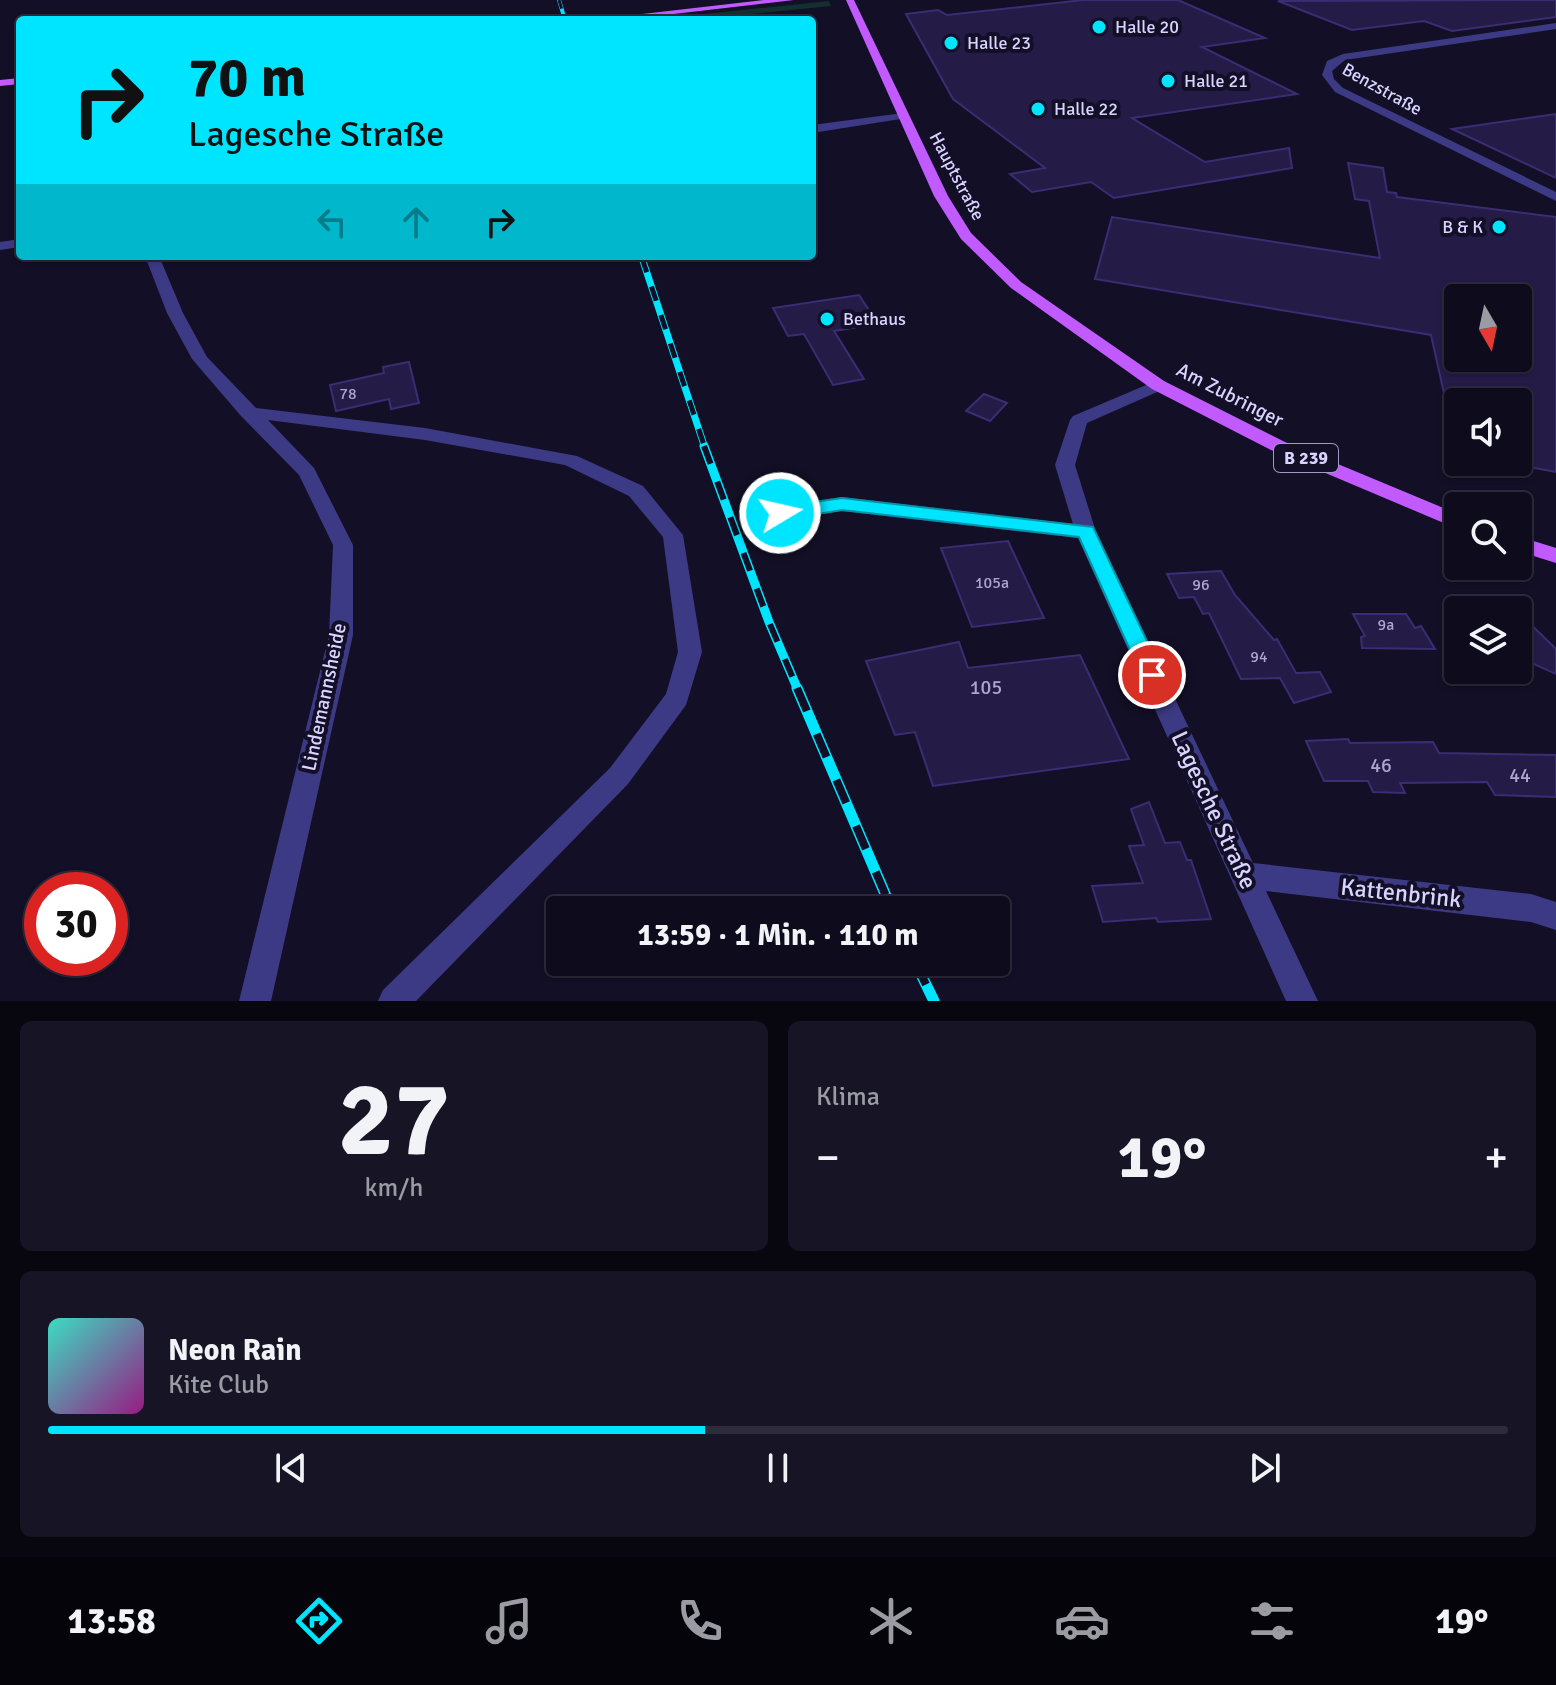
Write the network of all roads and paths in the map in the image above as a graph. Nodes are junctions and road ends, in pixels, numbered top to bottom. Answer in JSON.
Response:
{"nodes":[{"id":1,"x":790,"y":0,"type":"edge"},
{"id":2,"x":850,"y":0,"type":"edge"},
{"id":3,"x":690,"y":10,"type":"junction"},
{"id":4,"x":607,"y":16,"type":"edge"},
{"id":5,"x":636,"y":16,"type":"junction"},
{"id":6,"x":1556,"y":26,"type":"edge"},
{"id":7,"x":903,"y":116,"type":"junction"},
{"id":8,"x":816,"y":128,"type":"edge"},
{"id":9,"x":1556,"y":197,"type":"edge"},
{"id":10,"x":154,"y":260,"type":"edge"},
{"id":11,"x":1158,"y":385,"type":"junction"},
{"id":12,"x":247,"y":412,"type":"junction"},
{"id":13,"x":780,"y":513,"type":"dead end"},
{"id":14,"x":1444,"y":516,"type":"edge"},
{"id":15,"x":1086,"y":532,"type":"junction"},
{"id":16,"x":1532,"y":548,"type":"edge"},
{"id":17,"x":1556,"y":556,"type":"edge"},
{"id":18,"x":1244,"y":875,"type":"junction"},
{"id":19,"x":1556,"y":916,"type":"edge"},
{"id":20,"x":255,"y":1001,"type":"edge"},
{"id":21,"x":394,"y":1001,"type":"edge"},
{"id":22,"x":1302,"y":1001,"type":"edge"}],
"edges":[{"from":1,"to":3,"type":"main road"},
{"from":2,"to":7,"type":"main road","name":"Hauptstraße","number":"B 239"},
{"from":3,"to":5,"type":"main road"},
{"from":3,"to":5,"type":"main road"},
{"from":4,"to":5,"type":"main road"},
{"from":6,"to":9,"type":"street","name":"Benzstraße"},
{"from":7,"to":8,"type":"street"},
{"from":7,"to":11,"type":"main road","name":"Hauptstraße","number":"B 239"},
{"from":10,"to":12,"type":"street","name":"Lindemannsheide"},
{"from":11,"to":14,"type":"main road","name":"Am Zubringer","number":"B 239"},
{"from":11,"to":15,"type":"street","name":"Lagesche Straße"},
{"from":12,"to":20,"type":"street","name":"Lindemannsheide"},
{"from":12,"to":21,"type":"street"},
{"from":13,"to":15,"type":"street"},
{"from":15,"to":18,"type":"street","name":"Lagesche Straße"},
{"from":16,"to":17,"type":"main road"},
{"from":18,"to":19,"type":"street","name":"Kattenbrink"},
{"from":18,"to":22,"type":"street","name":"Lagesche Straße"}]}
